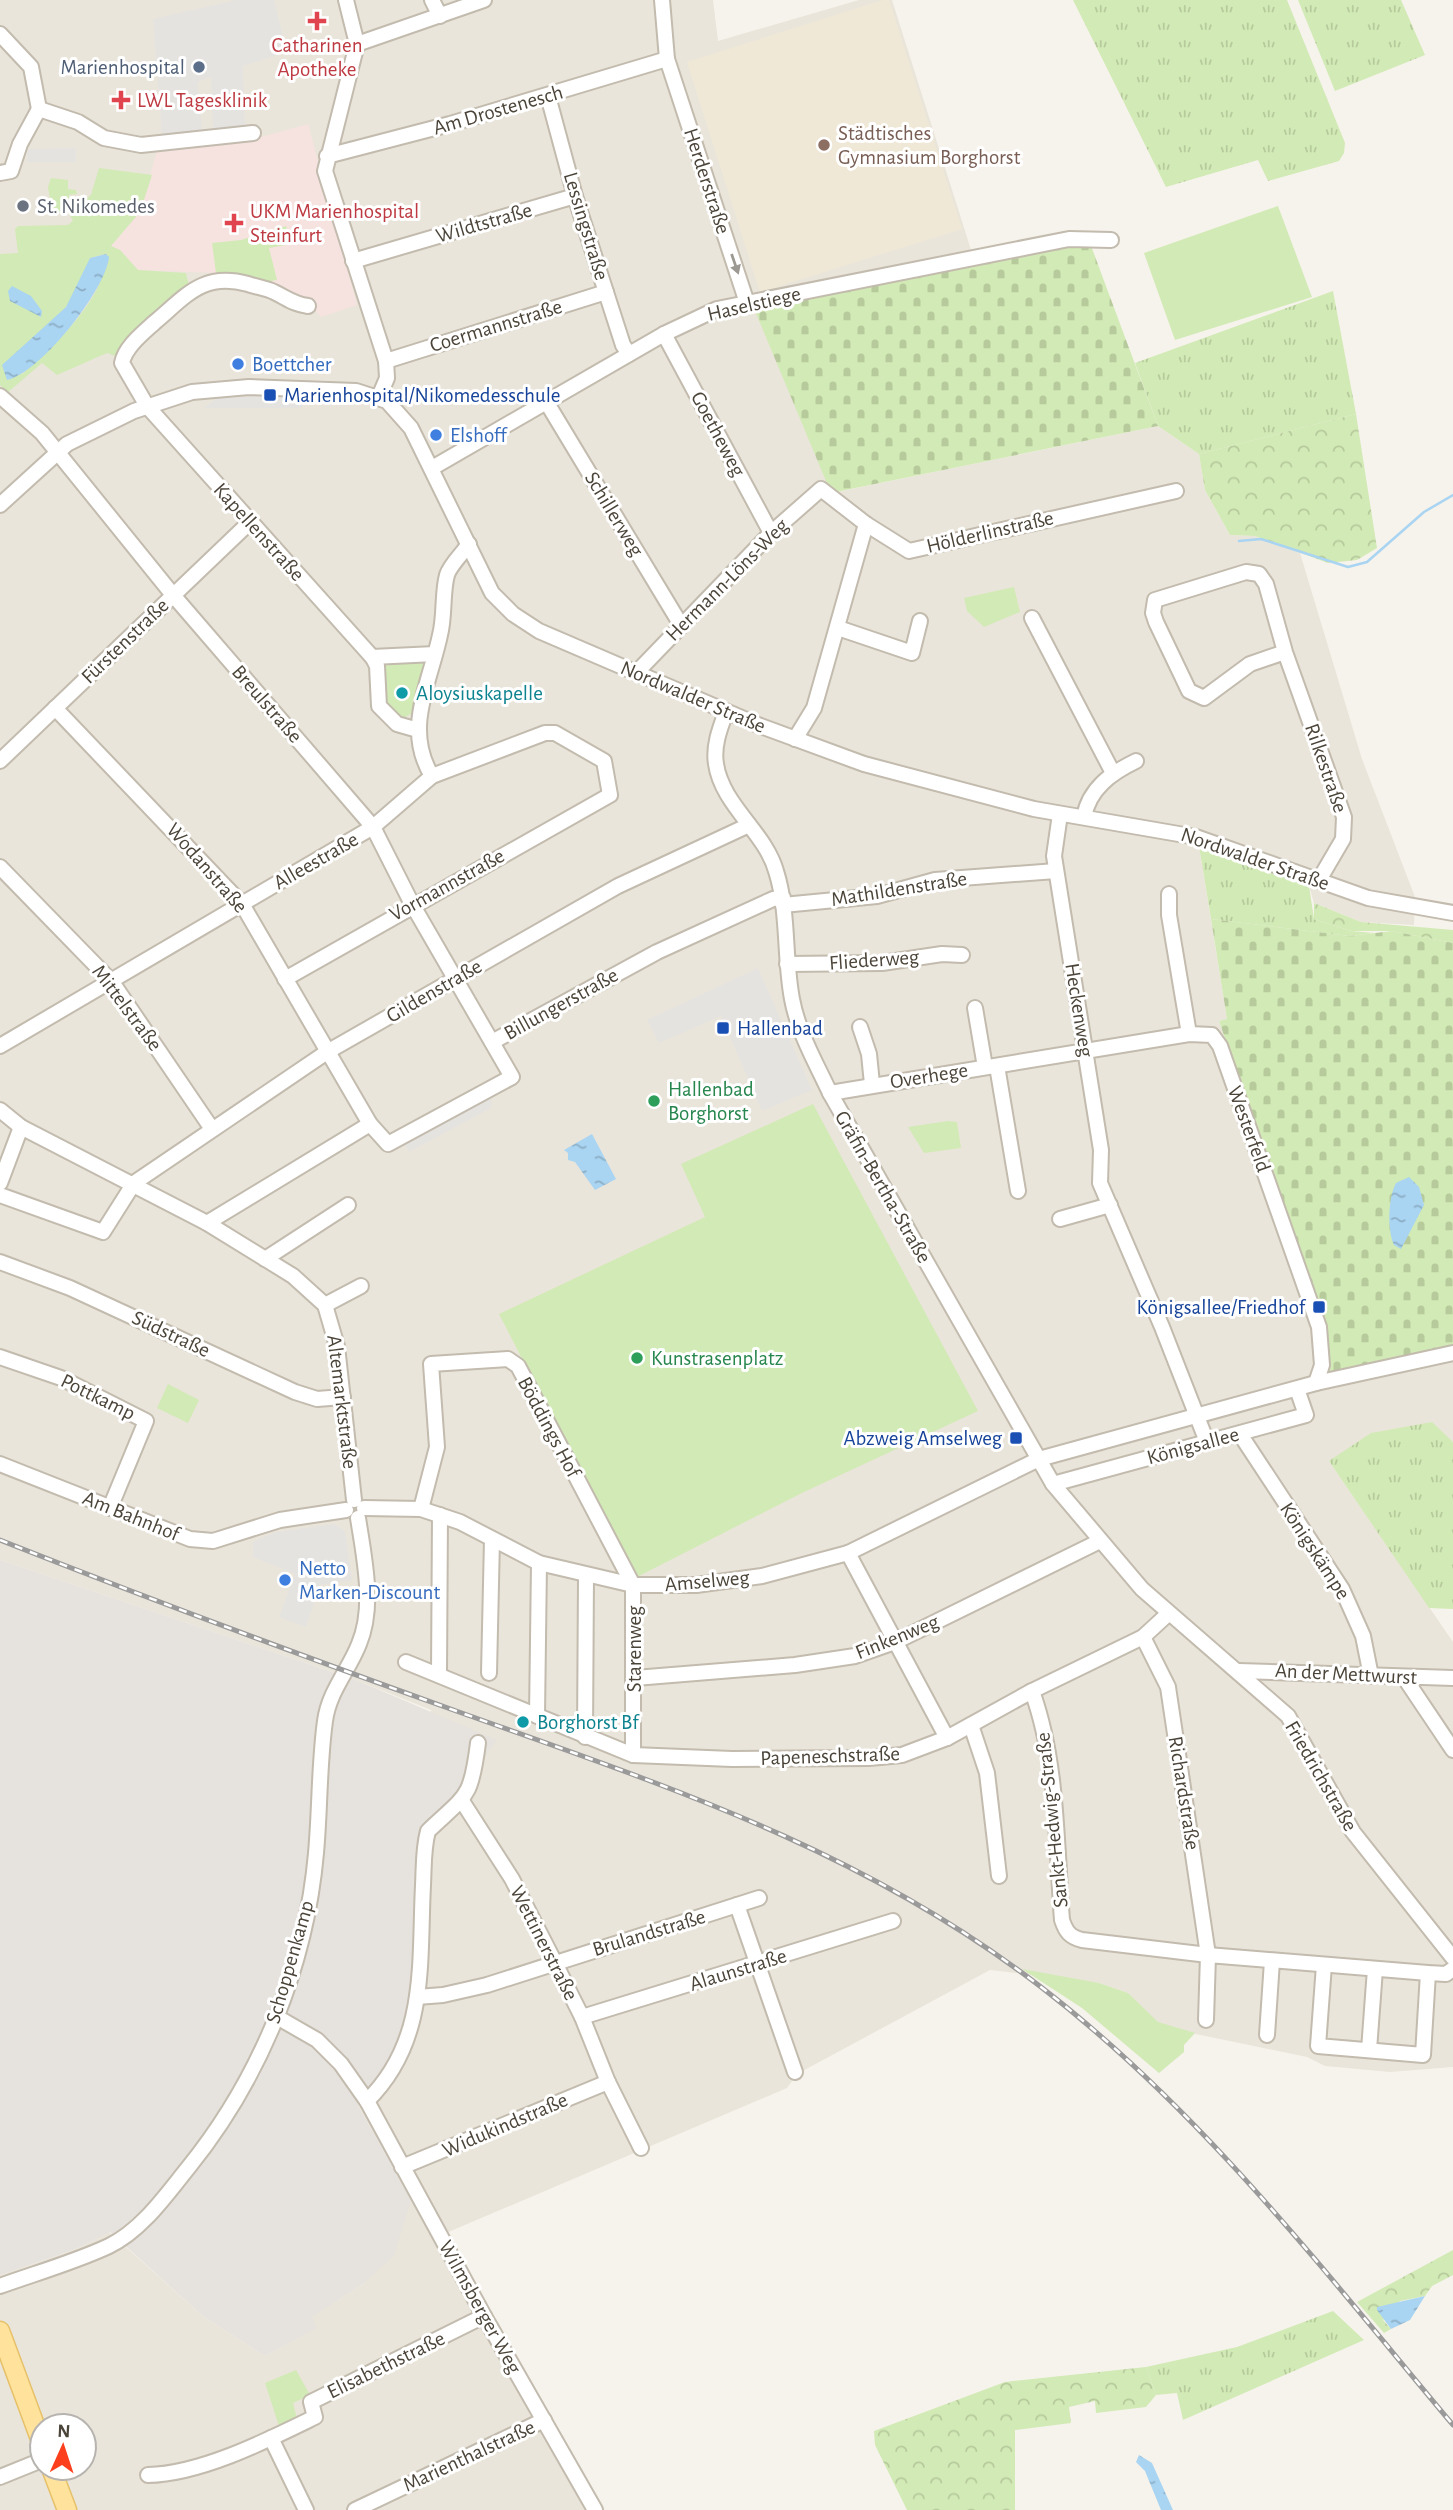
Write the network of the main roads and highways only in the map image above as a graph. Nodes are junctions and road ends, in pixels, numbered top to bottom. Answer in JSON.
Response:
{"nodes":[{"id":1,"x":0,"y":2331,"type":"edge"},
{"id":2,"x":30,"y":2412,"type":"edge"},
{"id":3,"x":56,"y":2482,"type":"edge"},
{"id":4,"x":67,"y":2510,"type":"edge"}],
"edges":[{"from":1,"to":2,"type":"main road"},
{"from":3,"to":4,"type":"main road"}]}
